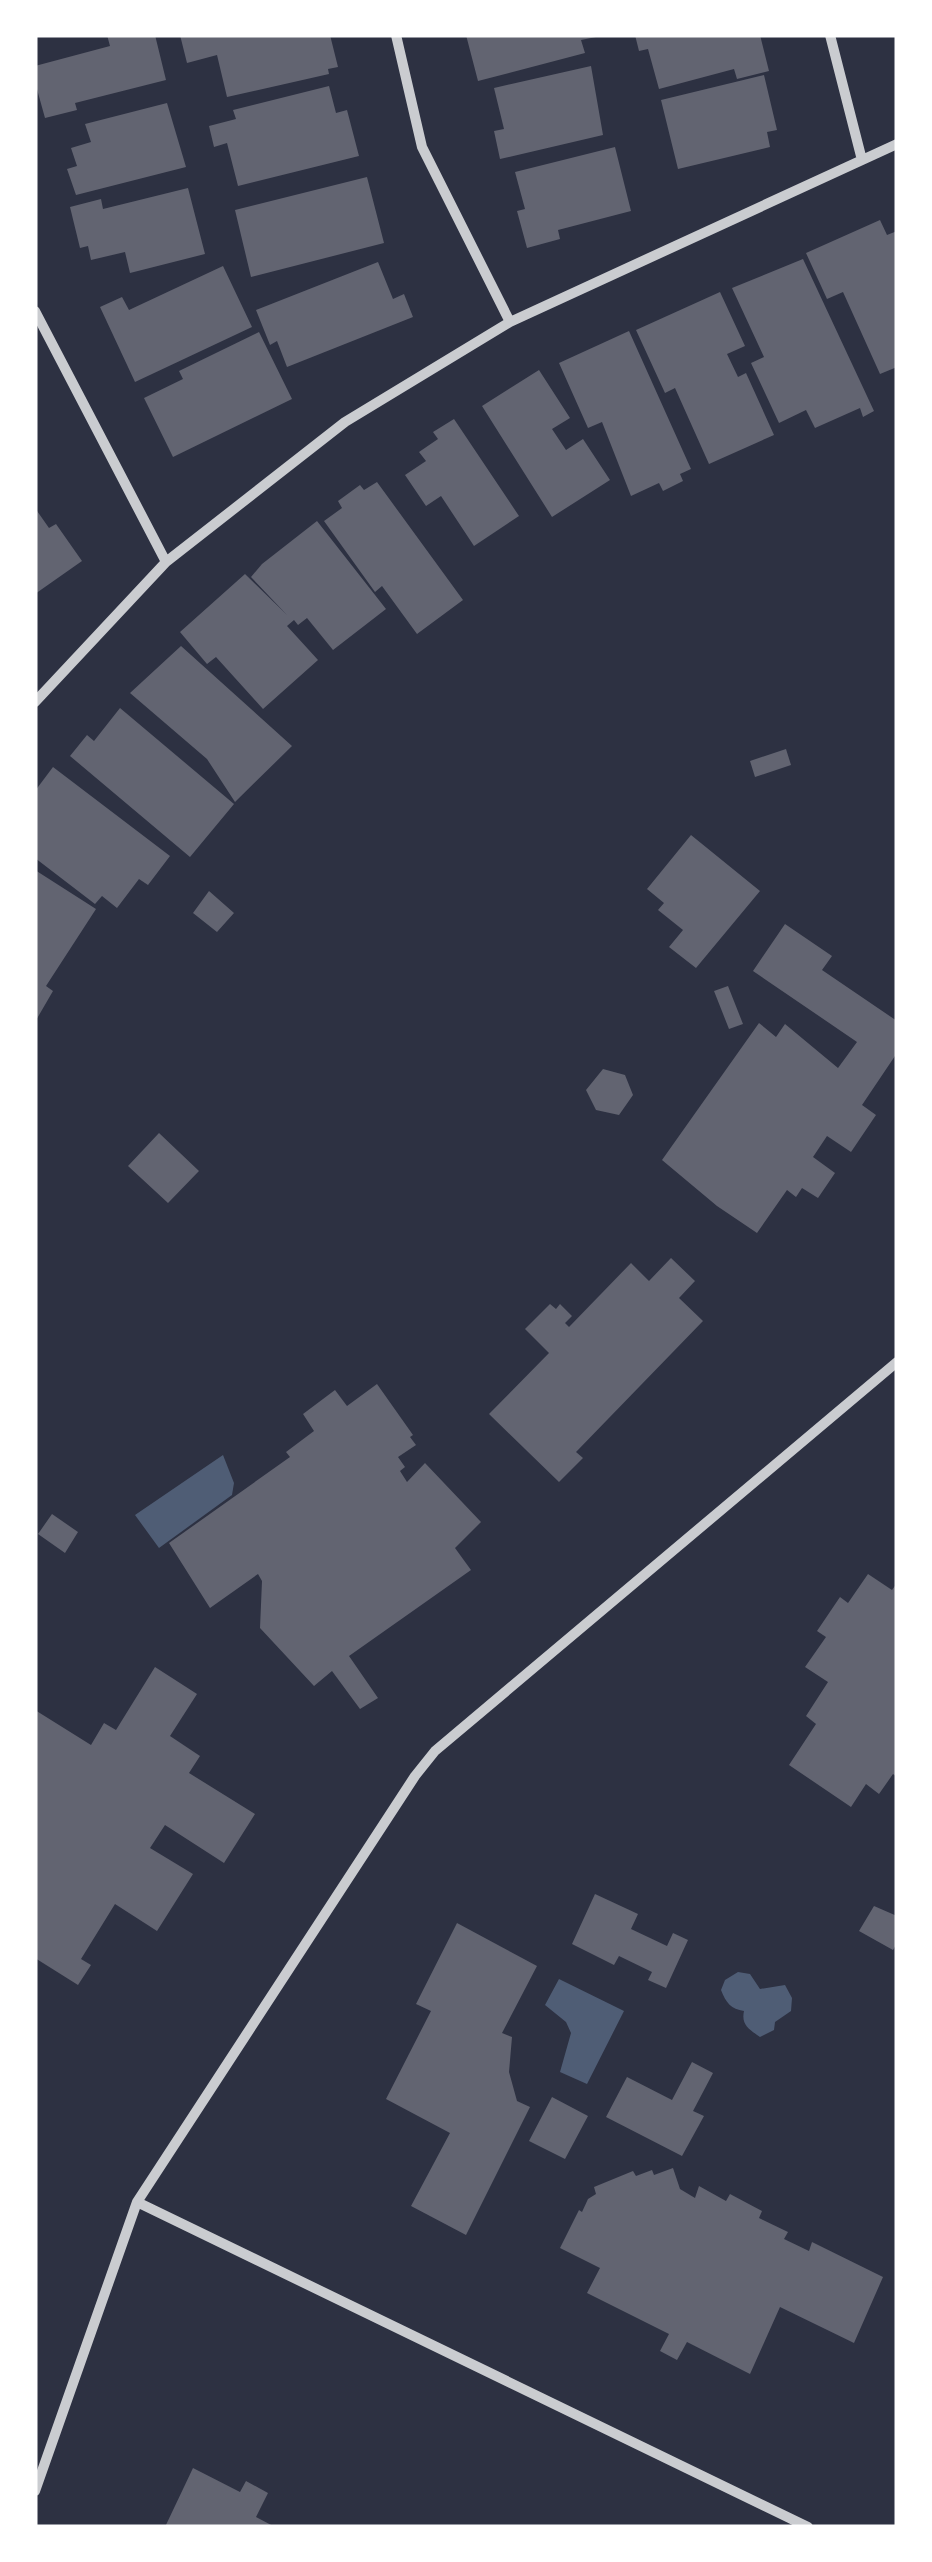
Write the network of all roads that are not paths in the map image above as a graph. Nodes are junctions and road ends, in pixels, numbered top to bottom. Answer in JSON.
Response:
{"nodes":[{"id":1,"x":396,"y":35,"type":"edge"},
{"id":2,"x":830,"y":35,"type":"edge"},
{"id":3,"x":897,"y":144,"type":"edge"},
{"id":4,"x":862,"y":160,"type":"junction"},
{"id":5,"x":35,"y":311,"type":"edge"},
{"id":6,"x":510,"y":322,"type":"junction"},
{"id":7,"x":166,"y":562,"type":"junction"},
{"id":8,"x":35,"y":702,"type":"edge"},
{"id":9,"x":897,"y":1362,"type":"edge"},
{"id":10,"x":138,"y":2202,"type":"junction"},
{"id":11,"x":35,"y":2492,"type":"edge"},
{"id":12,"x":808,"y":2527,"type":"edge"}],
"edges":[{"from":1,"to":6,"type":"street"},
{"from":2,"to":4,"type":"street"},
{"from":3,"to":4,"type":"street"},
{"from":4,"to":6,"type":"street"},
{"from":5,"to":7,"type":"street"},
{"from":6,"to":7,"type":"street"},
{"from":7,"to":8,"type":"street"},
{"from":9,"to":10,"type":"street"},
{"from":10,"to":11,"type":"street"},
{"from":10,"to":12,"type":"street"}]}
